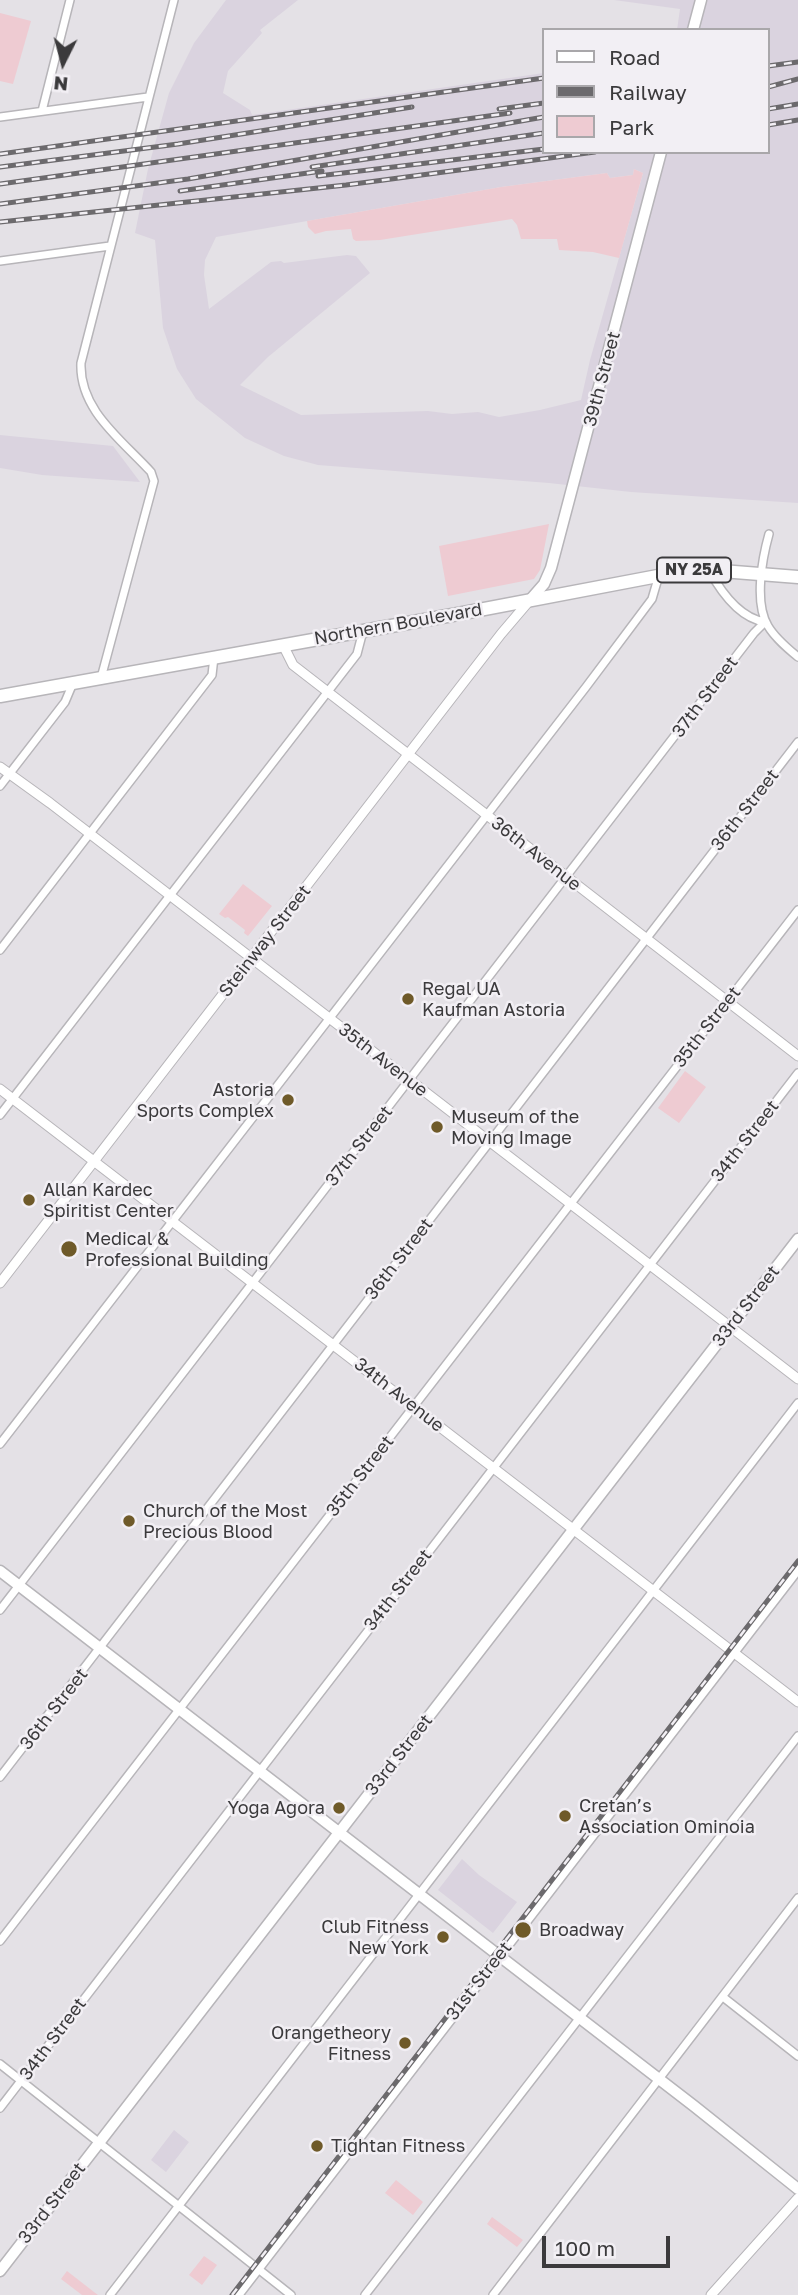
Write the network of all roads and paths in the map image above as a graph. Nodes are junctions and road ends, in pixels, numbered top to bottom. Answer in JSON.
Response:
{"nodes":[{"id":1,"x":70,"y":0,"type":"edge"},
{"id":2,"x":174,"y":0,"type":"edge"},
{"id":3,"x":701,"y":0,"type":"edge"},
{"id":4,"x":694,"y":28,"type":"edge"},
{"id":5,"x":149,"y":97,"type":"junction"},
{"id":6,"x":42,"y":111,"type":"junction"},
{"id":7,"x":0,"y":117,"type":"edge"},
{"id":8,"x":660,"y":154,"type":"edge"},
{"id":9,"x":110,"y":246,"type":"junction"},
{"id":10,"x":0,"y":261,"type":"edge"},
{"id":11,"x":769,"y":534,"type":"dead end"},
{"id":12,"x":709,"y":570,"type":"junction"},
{"id":13,"x":659,"y":575,"type":"junction"},
{"id":14,"x":762,"y":575,"type":"junction"},
{"id":15,"x":798,"y":577,"type":"edge"},
{"id":16,"x":530,"y":600,"type":"junction"},
{"id":17,"x":765,"y":622,"type":"junction"},
{"id":18,"x":363,"y":630,"type":"junction"},
{"id":19,"x":283,"y":645,"type":"junction"},
{"id":20,"x":214,"y":657,"type":"junction"},
{"id":21,"x":798,"y":657,"type":"edge"},
{"id":22,"x":101,"y":678,"type":"junction"},
{"id":23,"x":73,"y":683,"type":"junction"},
{"id":24,"x":327,"y":691,"type":"junction"},
{"id":25,"x":0,"y":696,"type":"edge"},
{"id":26,"x":798,"y":741,"type":"edge"},
{"id":27,"x":408,"y":756,"type":"junction"},
{"id":28,"x":0,"y":767,"type":"edge"},
{"id":29,"x":10,"y":773,"type":"junction"},
{"id":30,"x":0,"y":786,"type":"edge"},
{"id":31,"x":486,"y":816,"type":"junction"},
{"id":32,"x":89,"y":835,"type":"junction"},
{"id":33,"x":566,"y":878,"type":"junction"},
{"id":34,"x":169,"y":896,"type":"junction"},
{"id":35,"x":798,"y":910,"type":"edge"},
{"id":36,"x":646,"y":939,"type":"junction"},
{"id":37,"x":0,"y":950,"type":"edge"},
{"id":38,"x":251,"y":959,"type":"junction"},
{"id":39,"x":727,"y":1002,"type":"junction"},
{"id":40,"x":329,"y":1019,"type":"junction"},
{"id":41,"x":798,"y":1056,"type":"edge"},
{"id":42,"x":798,"y":1073,"type":"edge"},
{"id":43,"x":410,"y":1081,"type":"junction"},
{"id":44,"x":0,"y":1089,"type":"edge"},
{"id":45,"x":13,"y":1099,"type":"junction"},
{"id":46,"x":0,"y":1115,"type":"edge"},
{"id":47,"x":489,"y":1142,"type":"junction"},
{"id":48,"x":94,"y":1161,"type":"junction"},
{"id":49,"x":570,"y":1204,"type":"junction"},
{"id":50,"x":172,"y":1221,"type":"junction"},
{"id":51,"x":798,"y":1239,"type":"edge"},
{"id":52,"x":650,"y":1265,"type":"junction"},
{"id":53,"x":0,"y":1283,"type":"edge"},
{"id":54,"x":253,"y":1283,"type":"junction"},
{"id":55,"x":730,"y":1327,"type":"junction"},
{"id":56,"x":332,"y":1344,"type":"junction"},
{"id":57,"x":798,"y":1379,"type":"edge"},
{"id":58,"x":798,"y":1403,"type":"edge"},
{"id":59,"x":414,"y":1407,"type":"junction"},
{"id":60,"x":0,"y":1444,"type":"edge"},
{"id":61,"x":493,"y":1468,"type":"junction"},
{"id":62,"x":573,"y":1529,"type":"junction"},
{"id":63,"x":798,"y":1568,"type":"edge"},
{"id":64,"x":0,"y":1571,"type":"edge"},
{"id":65,"x":19,"y":1586,"type":"junction"},
{"id":66,"x":653,"y":1591,"type":"junction"},
{"id":67,"x":0,"y":1610,"type":"edge"},
{"id":68,"x":101,"y":1648,"type":"junction"},
{"id":69,"x":733,"y":1652,"type":"junction"},
{"id":70,"x":798,"y":1702,"type":"edge"},
{"id":71,"x":180,"y":1709,"type":"junction"},
{"id":72,"x":798,"y":1736,"type":"edge"},
{"id":73,"x":259,"y":1770,"type":"junction"},
{"id":74,"x":0,"y":1777,"type":"edge"},
{"id":75,"x":339,"y":1832,"type":"junction"},
{"id":76,"x":418,"y":1894,"type":"junction"},
{"id":77,"x":798,"y":1898,"type":"edge"},
{"id":78,"x":0,"y":1941,"type":"edge"},
{"id":79,"x":498,"y":1955,"type":"junction"},
{"id":80,"x":723,"y":1997,"type":"junction"},
{"id":81,"x":580,"y":2018,"type":"junction"},
{"id":82,"x":798,"y":2056,"type":"edge"},
{"id":83,"x":0,"y":2064,"type":"edge"},
{"id":84,"x":659,"y":2080,"type":"junction"},
{"id":85,"x":21,"y":2081,"type":"junction"},
{"id":86,"x":0,"y":2108,"type":"edge"},
{"id":87,"x":100,"y":2141,"type":"junction"},
{"id":88,"x":798,"y":2189,"type":"edge"},
{"id":89,"x":798,"y":2198,"type":"edge"},
{"id":90,"x":179,"y":2206,"type":"junction"},
{"id":91,"x":257,"y":2269,"type":"junction"},
{"id":92,"x":0,"y":2271,"type":"edge"},
{"id":93,"x":110,"y":2295,"type":"edge"},
{"id":94,"x":237,"y":2295,"type":"edge"},
{"id":95,"x":291,"y":2295,"type":"edge"},
{"id":96,"x":365,"y":2295,"type":"edge"},
{"id":97,"x":493,"y":2295,"type":"edge"},
{"id":98,"x":711,"y":2295,"type":"edge"}],
"edges":[{"from":1,"to":6,"type":"street"},
{"from":2,"to":5,"type":"street"},
{"from":3,"to":4,"type":"main road"},
{"from":5,"to":6,"type":"street"},
{"from":5,"to":9,"type":"street"},
{"from":6,"to":7,"type":"street"},
{"from":8,"to":16,"type":"main road","name":"39th Street"},
{"from":9,"to":10,"type":"street"},
{"from":9,"to":22,"type":"street"},
{"from":11,"to":14,"type":"street"},
{"from":12,"to":13,"type":"main road","name":"Northern Boulevard","number":"NY 25A"},
{"from":12,"to":14,"type":"main road","name":"Northern Boulevard","number":"NY 25A"},
{"from":12,"to":17,"type":"street"},
{"from":13,"to":16,"type":"main road","name":"Northern Boulevard","number":"NY 25A"},
{"from":13,"to":31,"type":"street"},
{"from":14,"to":15,"type":"main road","name":"Northern Boulevard","number":"NY 25A"},
{"from":14,"to":17,"type":"street"},
{"from":16,"to":18,"type":"main road","name":"Northern Boulevard","number":"NY 25A"},
{"from":16,"to":27,"type":"street","name":"Steinway Street"},
{"from":17,"to":21,"type":"street"},
{"from":17,"to":33,"type":"street","name":"37th Street"},
{"from":18,"to":19,"type":"main road","name":"Northern Boulevard","number":"NY 25A"},
{"from":18,"to":24,"type":"street"},
{"from":19,"to":20,"type":"main road","name":"Northern Boulevard","number":"NY 25A"},
{"from":19,"to":24,"type":"street","name":"36th Avenue"},
{"from":20,"to":22,"type":"main road","name":"Northern Boulevard","number":"NY 25A"},
{"from":20,"to":32,"type":"street"},
{"from":22,"to":23,"type":"main road","name":"Northern Boulevard","number":"NY 25A"},
{"from":23,"to":25,"type":"main road","name":"Northern Boulevard","number":"NY 25A"},
{"from":23,"to":29,"type":"street"},
{"from":24,"to":27,"type":"street","name":"36th Avenue"},
{"from":24,"to":34,"type":"street"},
{"from":26,"to":36,"type":"street","name":"36th Street"},
{"from":27,"to":31,"type":"street","name":"36th Avenue"},
{"from":27,"to":38,"type":"street","name":"Steinway Street"},
{"from":28,"to":29,"type":"street","name":"35th Avenue"},
{"from":29,"to":30,"type":"street"},
{"from":29,"to":32,"type":"street","name":"35th Avenue"},
{"from":31,"to":33,"type":"street","name":"36th Avenue"},
{"from":31,"to":40,"type":"street"},
{"from":32,"to":34,"type":"street","name":"35th Avenue"},
{"from":32,"to":37,"type":"street"},
{"from":33,"to":36,"type":"street","name":"36th Avenue"},
{"from":33,"to":43,"type":"street","name":"37th Street"},
{"from":34,"to":38,"type":"street","name":"35th Avenue"},
{"from":34,"to":45,"type":"street"},
{"from":35,"to":39,"type":"street","name":"35th Street"},
{"from":36,"to":39,"type":"street","name":"36th Avenue"},
{"from":36,"to":47,"type":"street","name":"36th Street"},
{"from":38,"to":40,"type":"street","name":"35th Avenue"},
{"from":38,"to":48,"type":"street","name":"Steinway Street"},
{"from":39,"to":41,"type":"street","name":"36th Avenue"},
{"from":39,"to":49,"type":"street","name":"35th Street"},
{"from":40,"to":43,"type":"street","name":"35th Avenue"},
{"from":40,"to":50,"type":"street"},
{"from":42,"to":52,"type":"street","name":"34th Street"},
{"from":43,"to":47,"type":"street","name":"35th Avenue"},
{"from":43,"to":54,"type":"street","name":"37th Street"},
{"from":44,"to":45,"type":"street","name":"34th Avenue"},
{"from":45,"to":46,"type":"street"},
{"from":45,"to":48,"type":"street","name":"34th Avenue"},
{"from":47,"to":49,"type":"street","name":"35th Avenue"},
{"from":47,"to":56,"type":"street","name":"36th Street"},
{"from":48,"to":50,"type":"street","name":"34th Avenue"},
{"from":48,"to":53,"type":"street","name":"Steinway Street"},
{"from":49,"to":52,"type":"street","name":"35th Avenue"},
{"from":49,"to":59,"type":"street","name":"35th Street"},
{"from":50,"to":54,"type":"street","name":"34th Avenue"},
{"from":50,"to":60,"type":"street"},
{"from":51,"to":55,"type":"main road","name":"33rd Street"},
{"from":52,"to":55,"type":"street","name":"35th Avenue"},
{"from":52,"to":61,"type":"street","name":"34th Street"},
{"from":54,"to":56,"type":"street","name":"34th Avenue"},
{"from":54,"to":65,"type":"street","name":"37th Street"},
{"from":55,"to":57,"type":"street","name":"35th Avenue"},
{"from":55,"to":62,"type":"main road","name":"33rd Street"},
{"from":56,"to":59,"type":"street","name":"34th Avenue"},
{"from":56,"to":68,"type":"street","name":"36th Street"},
{"from":58,"to":66,"type":"street"},
{"from":59,"to":61,"type":"street","name":"34th Avenue"},
{"from":59,"to":71,"type":"street","name":"35th Street"},
{"from":61,"to":62,"type":"street","name":"34th Avenue"},
{"from":61,"to":73,"type":"street","name":"34th Street"},
{"from":62,"to":66,"type":"street","name":"34th Avenue"},
{"from":62,"to":75,"type":"main road","name":"33rd Street"},
{"from":63,"to":69,"type":"main road","name":"31st Street"},
{"from":64,"to":65,"type":"main road"},
{"from":65,"to":67,"type":"street","name":"37th Street"},
{"from":65,"to":68,"type":"main road"},
{"from":66,"to":69,"type":"street","name":"34th Avenue"},
{"from":66,"to":76,"type":"street"},
{"from":68,"to":71,"type":"main road"},
{"from":68,"to":74,"type":"street","name":"36th Street"},
{"from":69,"to":70,"type":"street","name":"34th Avenue"},
{"from":69,"to":79,"type":"main road","name":"31st Street"},
{"from":71,"to":73,"type":"main road"},
{"from":71,"to":78,"type":"street","name":"35th Street"},
{"from":72,"to":81,"type":"street"},
{"from":73,"to":75,"type":"main road"},
{"from":73,"to":85,"type":"street","name":"34th Street"},
{"from":75,"to":76,"type":"main road"},
{"from":75,"to":87,"type":"main road","name":"33rd Street"},
{"from":76,"to":79,"type":"main road"},
{"from":76,"to":90,"type":"street"},
{"from":77,"to":80,"type":"street"},
{"from":79,"to":81,"type":"main road"},
{"from":79,"to":91,"type":"main road","name":"31st Street"},
{"from":80,"to":82,"type":"street"},
{"from":80,"to":84,"type":"street"},
{"from":81,"to":84,"type":"main road"},
{"from":81,"to":96,"type":"street"},
{"from":83,"to":85,"type":"street"},
{"from":84,"to":88,"type":"main road"},
{"from":84,"to":97,"type":"street"},
{"from":85,"to":86,"type":"street","name":"34th Street"},
{"from":85,"to":87,"type":"street"},
{"from":87,"to":90,"type":"street"},
{"from":87,"to":92,"type":"main road","name":"33rd Street"},
{"from":89,"to":98,"type":"street"},
{"from":90,"to":91,"type":"street"},
{"from":90,"to":93,"type":"street"},
{"from":91,"to":94,"type":"main road","name":"31st Street"},
{"from":91,"to":95,"type":"street"}]}
